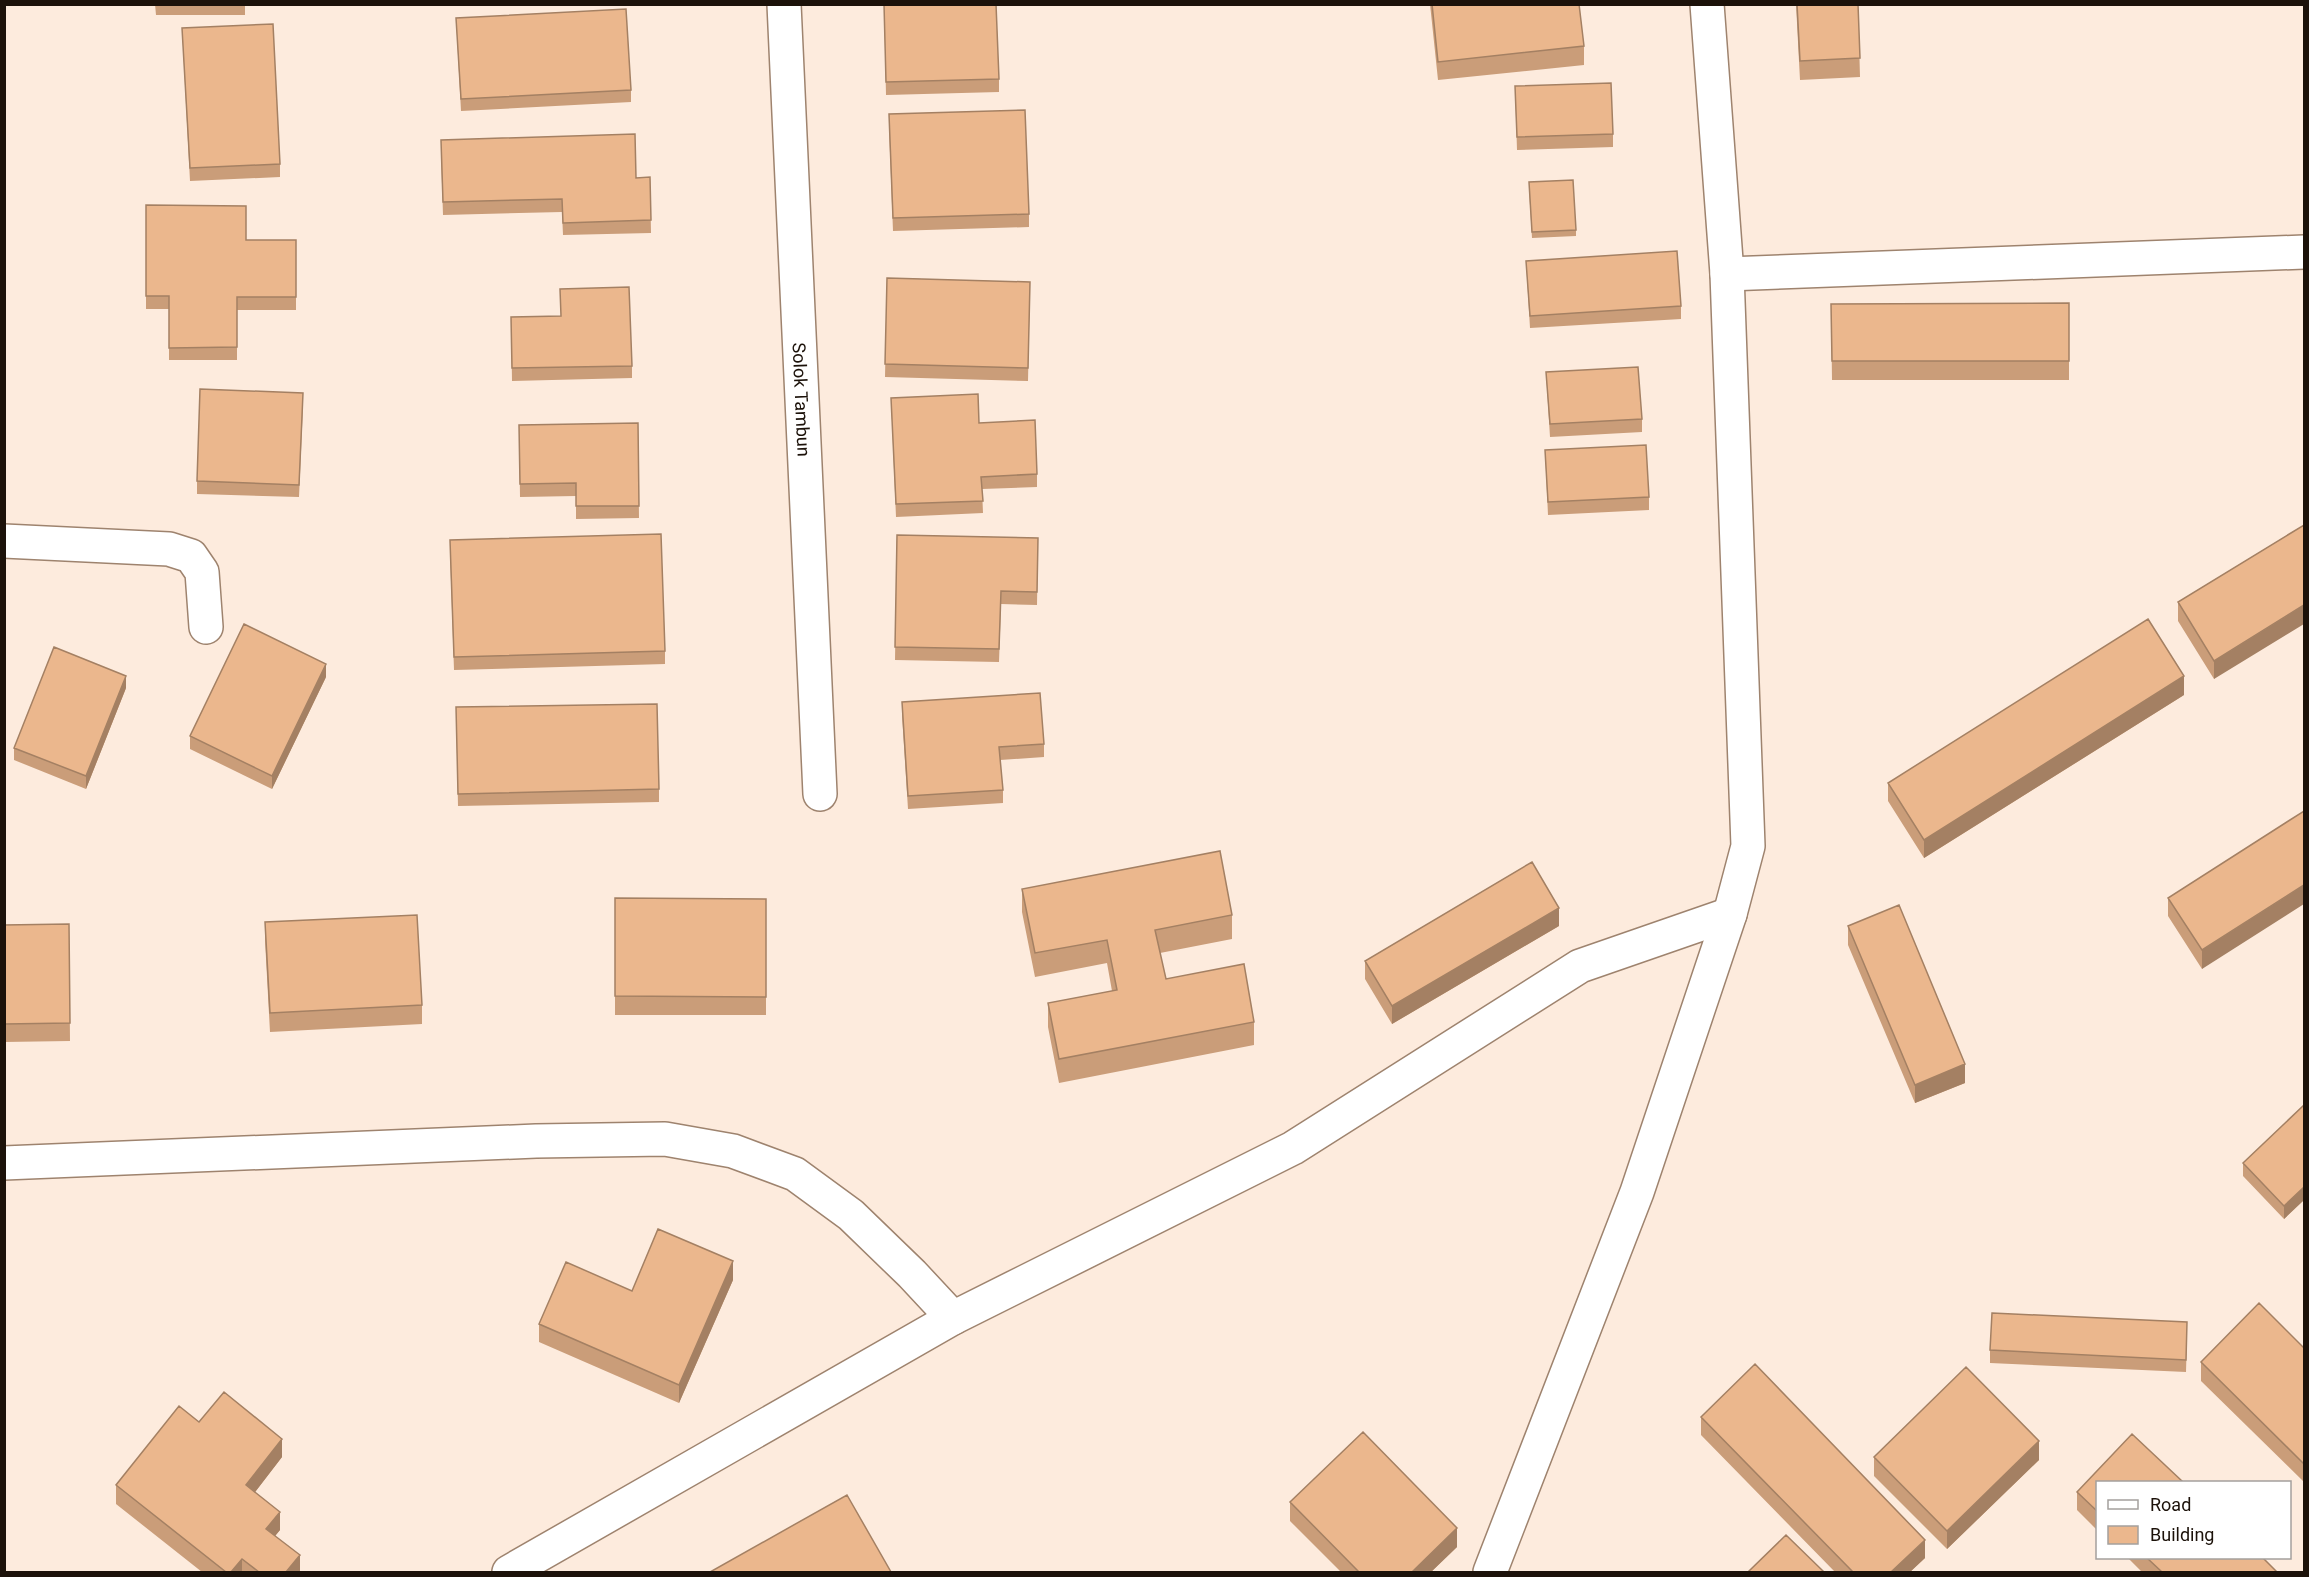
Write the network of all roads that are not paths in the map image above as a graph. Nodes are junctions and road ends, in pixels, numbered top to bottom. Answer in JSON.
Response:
{"nodes":[{"id":1,"x":784,"y":4,"type":"edge"},
{"id":2,"x":1707,"y":4,"type":"edge"},
{"id":3,"x":2304,"y":252,"type":"edge"},
{"id":4,"x":1727,"y":274,"type":"junction"},
{"id":5,"x":4,"y":541,"type":"edge"},
{"id":6,"x":206,"y":627,"type":"dead end"},
{"id":7,"x":820,"y":794,"type":"dead end"},
{"id":8,"x":1730,"y":914,"type":"junction"},
{"id":9,"x":4,"y":1163,"type":"edge"},
{"id":10,"x":953,"y":1318,"type":"junction"},
{"id":11,"x":509,"y":1572,"type":"edge"},
{"id":12,"x":1490,"y":1572,"type":"edge"}],
"edges":[{"from":1,"to":7,"type":"street","name":"Solok Tambun"},
{"from":2,"to":4,"type":"street"},
{"from":3,"to":4,"type":"street"},
{"from":4,"to":8,"type":"street"},
{"from":5,"to":6,"type":"street"},
{"from":8,"to":10,"type":"street"},
{"from":8,"to":12,"type":"street"},
{"from":9,"to":10,"type":"street"},
{"from":10,"to":11,"type":"street"}]}
